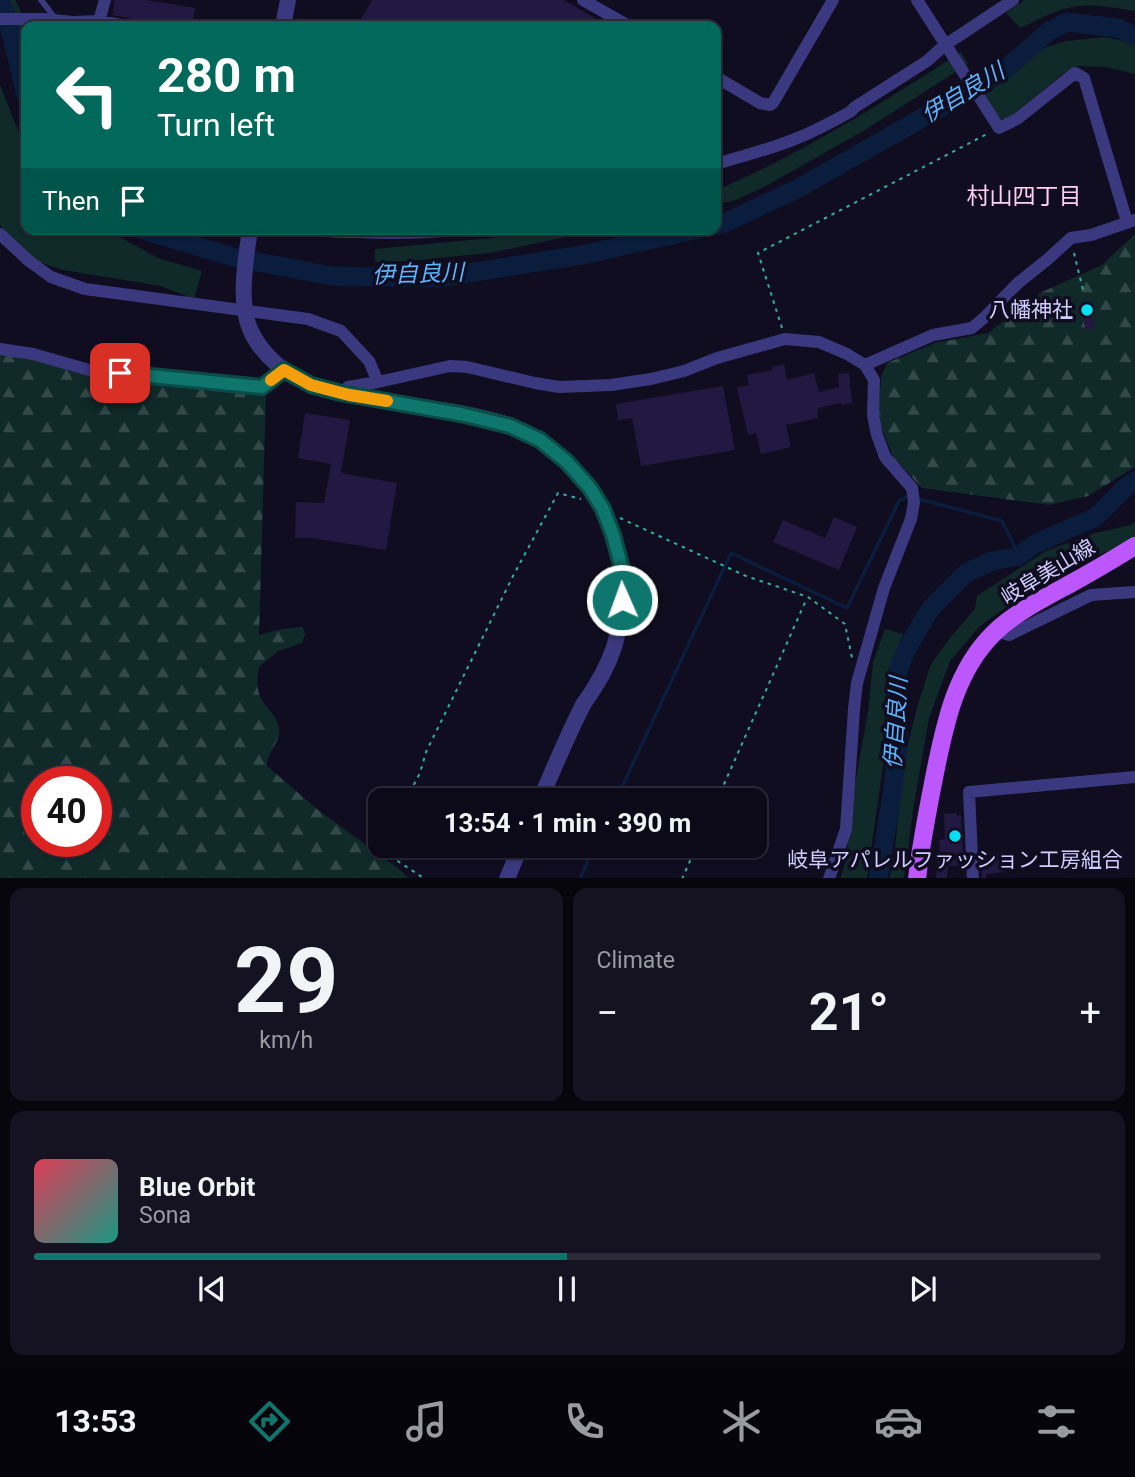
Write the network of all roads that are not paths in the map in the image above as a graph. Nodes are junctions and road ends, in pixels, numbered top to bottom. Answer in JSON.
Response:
{"nodes":[{"id":1,"x":41,"y":0,"type":"edge"},
{"id":2,"x":104,"y":0,"type":"edge"},
{"id":3,"x":288,"y":0,"type":"edge"},
{"id":4,"x":583,"y":0,"type":"edge"},
{"id":5,"x":833,"y":0,"type":"edge"},
{"id":6,"x":917,"y":0,"type":"edge"},
{"id":7,"x":1013,"y":0,"type":"edge"},
{"id":8,"x":0,"y":19,"type":"edge"},
{"id":9,"x":35,"y":21,"type":"edge"},
{"id":10,"x":52,"y":21,"type":"edge"},
{"id":11,"x":99,"y":21,"type":"edge"},
{"id":12,"x":284,"y":21,"type":"edge"},
{"id":13,"x":620,"y":21,"type":"edge"},
{"id":14,"x":947,"y":48,"type":"junction"},
{"id":15,"x":721,"y":80,"type":"edge"},
{"id":16,"x":721,"y":162,"type":"edge"},
{"id":17,"x":1131,"y":221,"type":"edge"},
{"id":18,"x":0,"y":234,"type":"edge"},
{"id":19,"x":249,"y":235,"type":"edge"},
{"id":20,"x":246,"y":310,"type":"junction"},
{"id":21,"x":0,"y":349,"type":"edge"},
{"id":22,"x":865,"y":365,"type":"junction"},
{"id":23,"x":284,"y":370,"type":"junction"},
{"id":24,"x":377,"y":382,"type":"junction"},
{"id":25,"x":341,"y":393,"type":"junction"},
{"id":26,"x":1135,"y":546,"type":"edge"},
{"id":27,"x":1135,"y":592,"type":"edge"},
{"id":28,"x":995,"y":631,"type":"junction"},
{"id":29,"x":1135,"y":777,"type":"edge"},
{"id":30,"x":545,"y":788,"type":"edge"},
{"id":31,"x":515,"y":858,"type":"edge"},
{"id":32,"x":507,"y":878,"type":"edge"},
{"id":33,"x":830,"y":878,"type":"edge"},
{"id":34,"x":917,"y":878,"type":"edge"},
{"id":35,"x":973,"y":878,"type":"edge"}],
"edges":[{"from":1,"to":10,"type":"lane"},
{"from":2,"to":11,"type":"street"},
{"from":3,"to":12,"type":"street"},
{"from":4,"to":13,"type":"street"},
{"from":5,"to":15,"type":"street"},
{"from":6,"to":14,"type":"street"},
{"from":7,"to":14,"type":"street"},
{"from":8,"to":9,"type":"street"},
{"from":14,"to":16,"type":"street"},
{"from":14,"to":17,"type":"street"},
{"from":17,"to":22,"type":"street"},
{"from":18,"to":20,"type":"street"},
{"from":19,"to":20,"type":"street"},
{"from":20,"to":23,"type":"street"},
{"from":20,"to":24,"type":"street"},
{"from":21,"to":23,"type":"street"},
{"from":22,"to":24,"type":"street"},
{"from":22,"to":33,"type":"street"},
{"from":23,"to":25,"type":"street"},
{"from":24,"to":25,"type":"street"},
{"from":25,"to":30,"type":"street"},
{"from":26,"to":28,"type":"main road","name":"岐阜美山線"},
{"from":27,"to":28,"type":"street"},
{"from":28,"to":34,"type":"main road","name":"岐阜美山線"},
{"from":29,"to":35,"type":"street"},
{"from":31,"to":32,"type":"street"}]}
